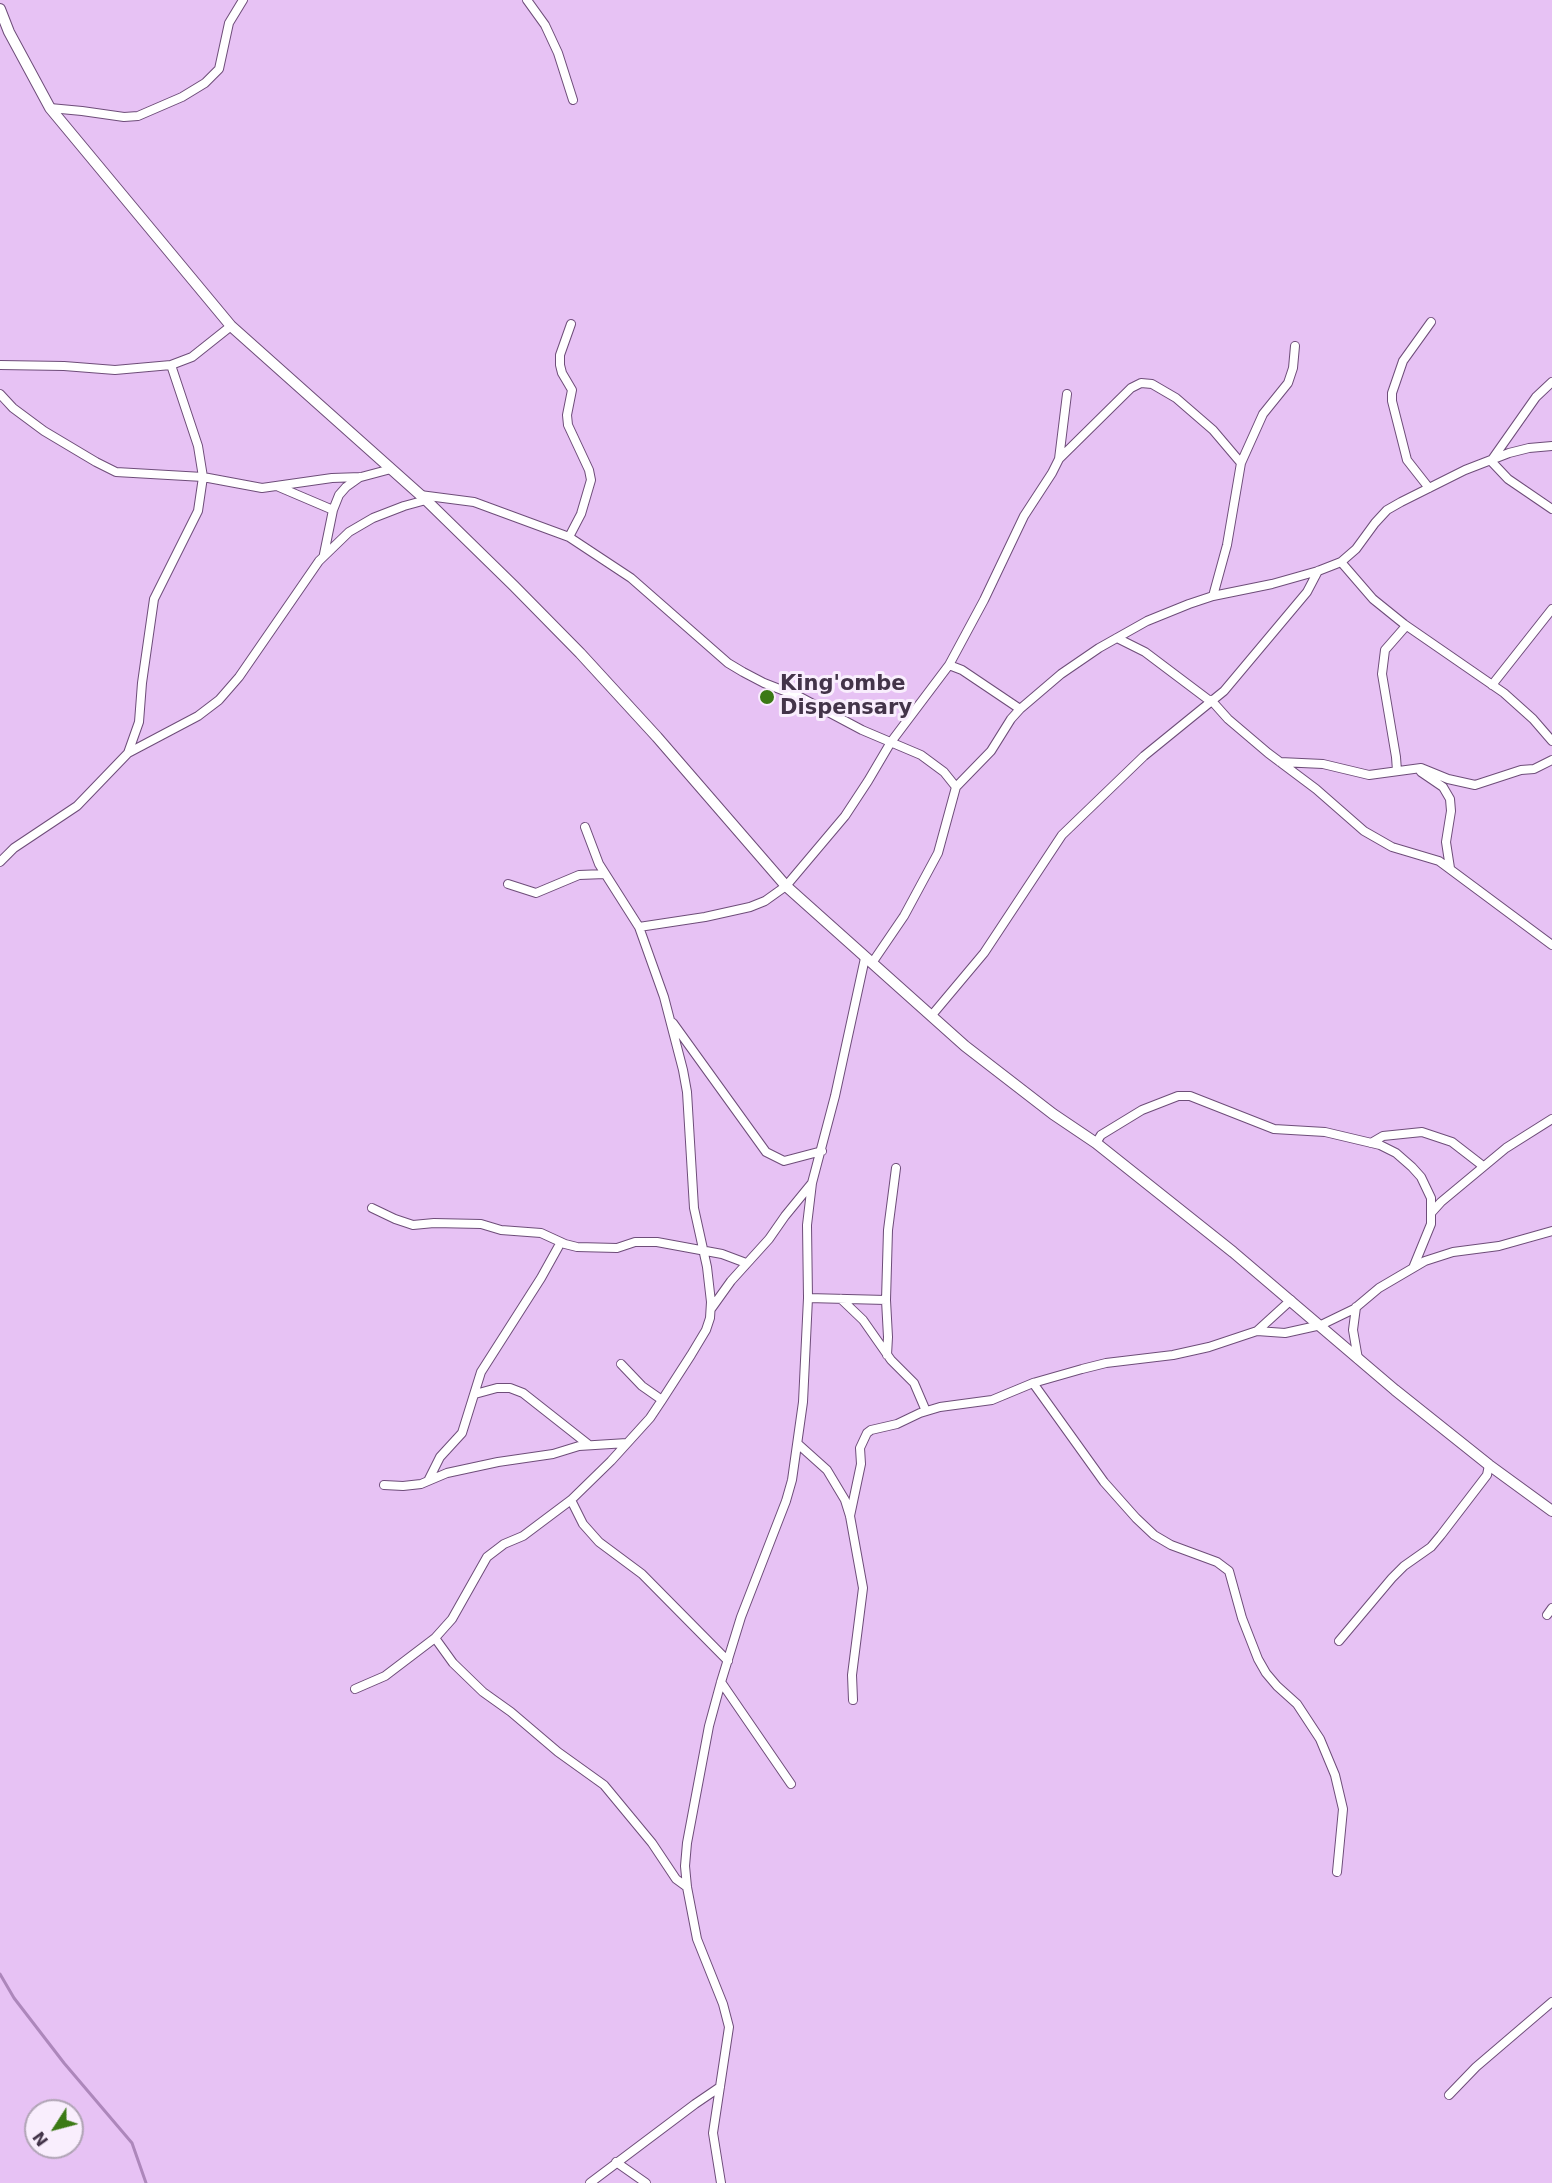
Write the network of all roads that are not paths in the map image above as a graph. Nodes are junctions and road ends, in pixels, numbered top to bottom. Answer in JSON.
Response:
{"nodes":[{"id":1,"x":243,"y":0,"type":"edge"},
{"id":2,"x":527,"y":0,"type":"edge"},
{"id":3,"x":0,"y":9,"type":"edge"},
{"id":4,"x":573,"y":100,"type":"dead end"},
{"id":5,"x":50,"y":108,"type":"junction"},
{"id":6,"x":1431,"y":322,"type":"dead end"},
{"id":7,"x":571,"y":324,"type":"dead end"},
{"id":8,"x":231,"y":326,"type":"junction"},
{"id":9,"x":1295,"y":346,"type":"dead end"},
{"id":10,"x":0,"y":365,"type":"edge"},
{"id":11,"x":171,"y":365,"type":"junction"},
{"id":12,"x":1552,"y":382,"type":"edge"},
{"id":13,"x":0,"y":394,"type":"edge"},
{"id":14,"x":1066,"y":394,"type":"dead end"},
{"id":15,"x":1552,"y":446,"type":"edge"},
{"id":16,"x":1059,"y":459,"type":"junction"},
{"id":17,"x":1491,"y":461,"type":"junction"},
{"id":18,"x":1241,"y":463,"type":"junction"},
{"id":19,"x":391,"y":469,"type":"junction"},
{"id":20,"x":203,"y":477,"type":"junction"},
{"id":21,"x":361,"y":477,"type":"junction"},
{"id":22,"x":279,"y":487,"type":"junction"},
{"id":23,"x":1429,"y":488,"type":"junction"},
{"id":24,"x":423,"y":497,"type":"junction"},
{"id":25,"x":1552,"y":509,"type":"edge"},
{"id":26,"x":333,"y":510,"type":"junction"},
{"id":27,"x":569,"y":537,"type":"junction"},
{"id":28,"x":324,"y":556,"type":"junction"},
{"id":29,"x":1341,"y":562,"type":"junction"},
{"id":30,"x":1318,"y":572,"type":"junction"},
{"id":31,"x":1213,"y":596,"type":"junction"},
{"id":32,"x":1552,"y":609,"type":"edge"},
{"id":33,"x":1406,"y":626,"type":"junction"},
{"id":34,"x":1117,"y":638,"type":"junction"},
{"id":35,"x":949,"y":665,"type":"junction"},
{"id":36,"x":1492,"y":685,"type":"junction"},
{"id":37,"x":1210,"y":701,"type":"junction"},
{"id":38,"x":1020,"y":709,"type":"junction"},
{"id":39,"x":1552,"y":741,"type":"edge"},
{"id":40,"x":891,"y":742,"type":"junction"},
{"id":41,"x":128,"y":753,"type":"junction"},
{"id":42,"x":1552,"y":760,"type":"edge"},
{"id":43,"x":1280,"y":762,"type":"junction"},
{"id":44,"x":1414,"y":769,"type":"junction"},
{"id":45,"x":1397,"y":771,"type":"junction"},
{"id":46,"x":956,"y":787,"type":"junction"},
{"id":47,"x":585,"y":827,"type":"dead end"},
{"id":48,"x":0,"y":862,"type":"edge"},
{"id":49,"x":1450,"y":868,"type":"junction"},
{"id":50,"x":605,"y":874,"type":"junction"},
{"id":51,"x":508,"y":884,"type":"dead end"},
{"id":52,"x":786,"y":886,"type":"junction"},
{"id":53,"x":639,"y":927,"type":"junction"},
{"id":54,"x":1552,"y":945,"type":"edge"},
{"id":55,"x":869,"y":961,"type":"junction"},
{"id":56,"x":932,"y":1016,"type":"junction"},
{"id":57,"x":669,"y":1017,"type":"junction"},
{"id":58,"x":1552,"y":1119,"type":"edge"},
{"id":59,"x":1096,"y":1143,"type":"junction"},
{"id":60,"x":1371,"y":1143,"type":"junction"},
{"id":61,"x":822,"y":1151,"type":"junction"},
{"id":62,"x":1483,"y":1166,"type":"junction"},
{"id":63,"x":896,"y":1168,"type":"dead end"},
{"id":64,"x":812,"y":1183,"type":"junction"},
{"id":65,"x":372,"y":1208,"type":"dead end"},
{"id":66,"x":1432,"y":1212,"type":"junction"},
{"id":67,"x":1552,"y":1231,"type":"edge"},
{"id":68,"x":561,"y":1242,"type":"junction"},
{"id":69,"x":703,"y":1250,"type":"junction"},
{"id":70,"x":746,"y":1263,"type":"junction"},
{"id":71,"x":1413,"y":1268,"type":"junction"},
{"id":72,"x":808,"y":1298,"type":"junction"},
{"id":73,"x":841,"y":1299,"type":"junction"},
{"id":74,"x":885,"y":1300,"type":"junction"},
{"id":75,"x":1291,"y":1300,"type":"junction"},
{"id":76,"x":1356,"y":1307,"type":"junction"},
{"id":77,"x":711,"y":1309,"type":"junction"},
{"id":78,"x":1321,"y":1325,"type":"junction"},
{"id":79,"x":1257,"y":1331,"type":"junction"},
{"id":80,"x":887,"y":1355,"type":"junction"},
{"id":81,"x":1358,"y":1359,"type":"junction"},
{"id":82,"x":621,"y":1365,"type":"dead end"},
{"id":83,"x":1033,"y":1383,"type":"junction"},
{"id":84,"x":475,"y":1394,"type":"junction"},
{"id":85,"x":662,"y":1400,"type":"junction"},
{"id":86,"x":926,"y":1411,"type":"junction"},
{"id":87,"x":627,"y":1443,"type":"junction"},
{"id":88,"x":798,"y":1444,"type":"junction"},
{"id":89,"x":589,"y":1445,"type":"junction"},
{"id":90,"x":1489,"y":1465,"type":"junction"},
{"id":91,"x":428,"y":1481,"type":"junction"},
{"id":92,"x":384,"y":1485,"type":"dead end"},
{"id":93,"x":571,"y":1500,"type":"junction"},
{"id":94,"x":1552,"y":1511,"type":"edge"},
{"id":95,"x":850,"y":1516,"type":"junction"},
{"id":96,"x":435,"y":1638,"type":"junction"},
{"id":97,"x":1339,"y":1641,"type":"dead end"},
{"id":98,"x":728,"y":1661,"type":"junction"},
{"id":99,"x":721,"y":1682,"type":"junction"},
{"id":100,"x":356,"y":1689,"type":"dead end"},
{"id":101,"x":853,"y":1700,"type":"dead end"},
{"id":102,"x":791,"y":1784,"type":"dead end"},
{"id":103,"x":1336,"y":1872,"type":"dead end"},
{"id":104,"x":687,"y":1887,"type":"junction"},
{"id":105,"x":1552,"y":2002,"type":"edge"},
{"id":106,"x":720,"y":2087,"type":"junction"},
{"id":107,"x":1449,"y":2095,"type":"dead end"},
{"id":108,"x":616,"y":2162,"type":"junction"},
{"id":109,"x":590,"y":2183,"type":"edge"},
{"id":110,"x":646,"y":2183,"type":"edge"},
{"id":111,"x":721,"y":2183,"type":"edge"}],
"edges":[{"from":1,"to":5,"type":"street"},
{"from":2,"to":4,"type":"street"},
{"from":3,"to":5,"type":"street"},
{"from":5,"to":8,"type":"street"},
{"from":6,"to":23,"type":"street"},
{"from":7,"to":27,"type":"street"},
{"from":8,"to":11,"type":"street"},
{"from":8,"to":19,"type":"street"},
{"from":9,"to":18,"type":"street"},
{"from":10,"to":11,"type":"street"},
{"from":11,"to":20,"type":"street"},
{"from":12,"to":17,"type":"street"},
{"from":13,"to":20,"type":"street"},
{"from":14,"to":16,"type":"street"},
{"from":15,"to":17,"type":"street"},
{"from":16,"to":18,"type":"street"},
{"from":16,"to":35,"type":"street"},
{"from":17,"to":23,"type":"street"},
{"from":17,"to":25,"type":"street"},
{"from":18,"to":31,"type":"street"},
{"from":19,"to":21,"type":"street"},
{"from":19,"to":24,"type":"street"},
{"from":20,"to":22,"type":"street"},
{"from":20,"to":41,"type":"street"},
{"from":21,"to":22,"type":"street"},
{"from":21,"to":26,"type":"street"},
{"from":22,"to":26,"type":"street"},
{"from":23,"to":29,"type":"street"},
{"from":24,"to":27,"type":"street"},
{"from":24,"to":28,"type":"street"},
{"from":24,"to":52,"type":"street"},
{"from":26,"to":28,"type":"street"},
{"from":27,"to":40,"type":"street"},
{"from":28,"to":41,"type":"street"},
{"from":29,"to":30,"type":"street"},
{"from":29,"to":33,"type":"street"},
{"from":30,"to":31,"type":"street"},
{"from":30,"to":37,"type":"street"},
{"from":31,"to":34,"type":"street"},
{"from":32,"to":36,"type":"street"},
{"from":33,"to":36,"type":"street"},
{"from":33,"to":45,"type":"street"},
{"from":34,"to":37,"type":"street"},
{"from":34,"to":38,"type":"street"},
{"from":35,"to":38,"type":"street"},
{"from":35,"to":40,"type":"street"},
{"from":36,"to":39,"type":"street"},
{"from":37,"to":43,"type":"street"},
{"from":37,"to":56,"type":"street"},
{"from":38,"to":46,"type":"street"},
{"from":40,"to":46,"type":"street"},
{"from":40,"to":52,"type":"street"},
{"from":41,"to":48,"type":"street"},
{"from":42,"to":44,"type":"street"},
{"from":43,"to":45,"type":"street"},
{"from":43,"to":49,"type":"street"},
{"from":44,"to":45,"type":"street"},
{"from":44,"to":49,"type":"street"},
{"from":46,"to":55,"type":"street"},
{"from":47,"to":50,"type":"street"},
{"from":49,"to":54,"type":"street"},
{"from":50,"to":51,"type":"street"},
{"from":50,"to":53,"type":"street"},
{"from":52,"to":53,"type":"street"},
{"from":52,"to":55,"type":"street"},
{"from":53,"to":57,"type":"street"},
{"from":55,"to":56,"type":"street"},
{"from":55,"to":61,"type":"street"},
{"from":56,"to":59,"type":"street"},
{"from":57,"to":61,"type":"street"},
{"from":57,"to":69,"type":"street"},
{"from":58,"to":62,"type":"street"},
{"from":59,"to":60,"type":"street"},
{"from":59,"to":75,"type":"street"},
{"from":60,"to":62,"type":"street"},
{"from":60,"to":66,"type":"street"},
{"from":61,"to":64,"type":"street"},
{"from":62,"to":66,"type":"street"},
{"from":63,"to":74,"type":"street"},
{"from":64,"to":70,"type":"street"},
{"from":64,"to":72,"type":"street"},
{"from":65,"to":68,"type":"street"},
{"from":66,"to":71,"type":"street"},
{"from":67,"to":71,"type":"street"},
{"from":68,"to":69,"type":"street"},
{"from":68,"to":84,"type":"street"},
{"from":69,"to":70,"type":"street"},
{"from":69,"to":77,"type":"street"},
{"from":70,"to":77,"type":"street"},
{"from":71,"to":76,"type":"street"},
{"from":72,"to":73,"type":"street"},
{"from":72,"to":88,"type":"street"},
{"from":73,"to":74,"type":"street"},
{"from":73,"to":80,"type":"street"},
{"from":74,"to":80,"type":"street"},
{"from":75,"to":78,"type":"street"},
{"from":75,"to":79,"type":"street"},
{"from":76,"to":78,"type":"street"},
{"from":76,"to":81,"type":"street"},
{"from":77,"to":85,"type":"street"},
{"from":78,"to":79,"type":"street"},
{"from":78,"to":81,"type":"street"},
{"from":79,"to":83,"type":"street"},
{"from":80,"to":86,"type":"street"},
{"from":81,"to":90,"type":"street"},
{"from":82,"to":85,"type":"street"},
{"from":83,"to":86,"type":"street"},
{"from":83,"to":103,"type":"street"},
{"from":84,"to":89,"type":"street"},
{"from":84,"to":91,"type":"street"},
{"from":85,"to":87,"type":"street"},
{"from":86,"to":95,"type":"street"},
{"from":87,"to":89,"type":"street"},
{"from":87,"to":93,"type":"street"},
{"from":88,"to":95,"type":"street"},
{"from":88,"to":98,"type":"street"},
{"from":89,"to":91,"type":"street"},
{"from":90,"to":94,"type":"street"},
{"from":90,"to":97,"type":"street"},
{"from":91,"to":92,"type":"street"},
{"from":93,"to":96,"type":"street"},
{"from":93,"to":98,"type":"street"},
{"from":95,"to":101,"type":"street"},
{"from":96,"to":100,"type":"street"},
{"from":96,"to":104,"type":"street"},
{"from":98,"to":99,"type":"street"},
{"from":99,"to":102,"type":"street"},
{"from":99,"to":104,"type":"street"},
{"from":104,"to":106,"type":"street"},
{"from":105,"to":107,"type":"street"},
{"from":106,"to":108,"type":"street"},
{"from":106,"to":111,"type":"street"},
{"from":108,"to":109,"type":"street"},
{"from":108,"to":110,"type":"street"}]}
